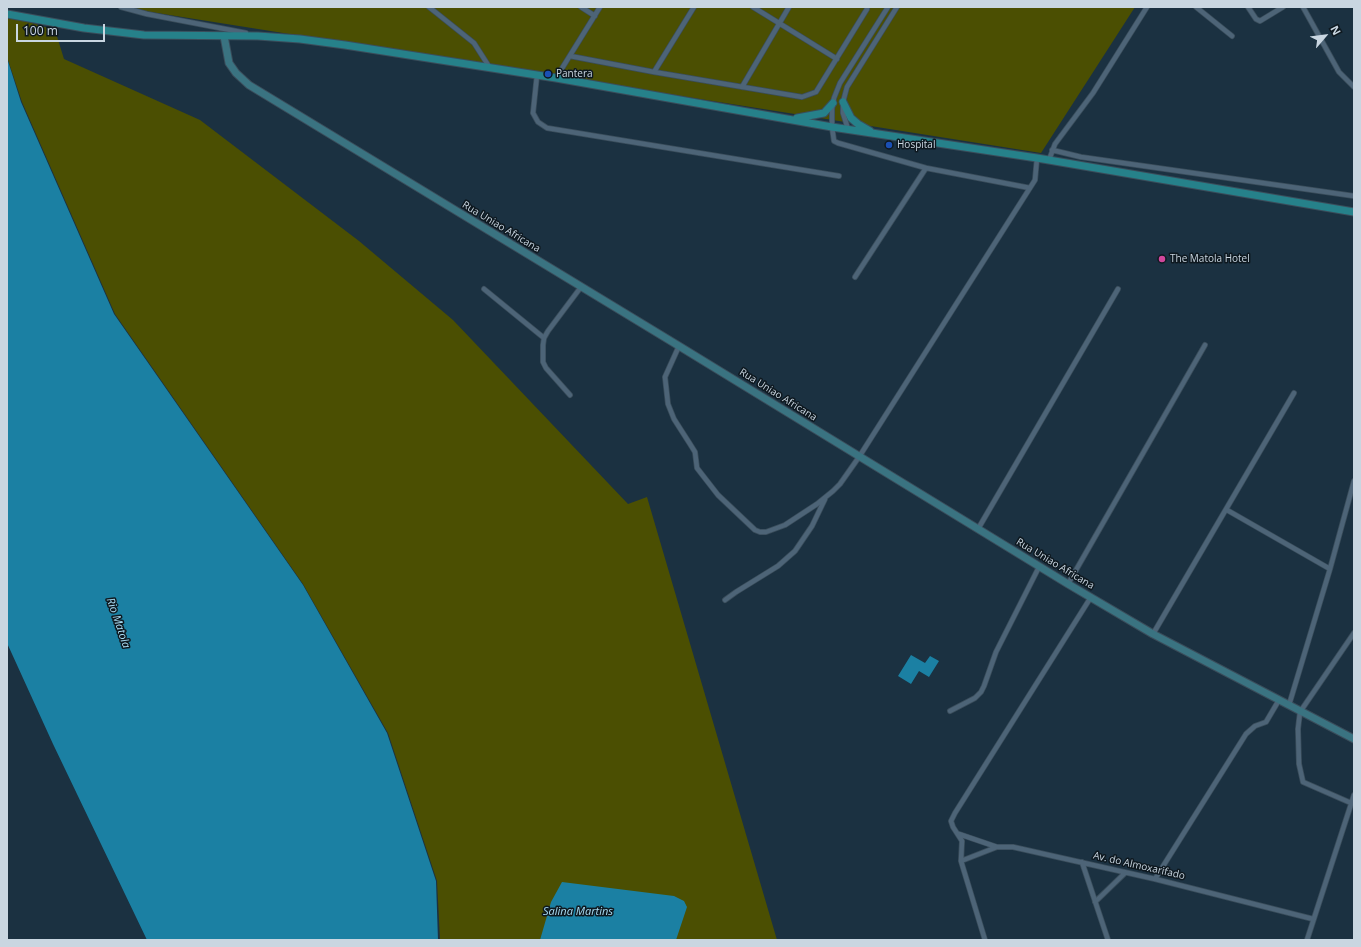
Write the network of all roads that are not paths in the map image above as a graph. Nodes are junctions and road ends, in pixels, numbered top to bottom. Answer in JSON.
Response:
{"nodes":[{"id":1,"x":121,"y":7,"type":"edge"},
{"id":2,"x":429,"y":7,"type":"edge"},
{"id":3,"x":581,"y":7,"type":"edge"},
{"id":4,"x":600,"y":7,"type":"edge"},
{"id":5,"x":694,"y":7,"type":"edge"},
{"id":6,"x":753,"y":7,"type":"edge"},
{"id":7,"x":789,"y":7,"type":"edge"},
{"id":8,"x":888,"y":7,"type":"edge"},
{"id":9,"x":897,"y":7,"type":"edge"},
{"id":10,"x":1147,"y":7,"type":"edge"},
{"id":11,"x":1196,"y":7,"type":"edge"},
{"id":12,"x":1248,"y":7,"type":"edge"},
{"id":13,"x":1283,"y":7,"type":"edge"},
{"id":14,"x":1304,"y":7,"type":"edge"},
{"id":15,"x":867,"y":9,"type":"dead end"},
{"id":16,"x":8,"y":14,"type":"edge"},
{"id":17,"x":595,"y":16,"type":"junction"},
{"id":18,"x":780,"y":24,"type":"junction"},
{"id":19,"x":224,"y":36,"type":"junction"},
{"id":20,"x":258,"y":36,"type":"junction"},
{"id":21,"x":1232,"y":36,"type":"dead end"},
{"id":22,"x":570,"y":56,"type":"junction"},
{"id":23,"x":837,"y":59,"type":"junction"},
{"id":24,"x":490,"y":68,"type":"junction"},
{"id":25,"x":654,"y":72,"type":"junction"},
{"id":26,"x":537,"y":75,"type":"junction"},
{"id":27,"x":556,"y":78,"type":"junction"},
{"id":28,"x":742,"y":87,"type":"junction"},
{"id":29,"x":1354,"y":87,"type":"edge"},
{"id":30,"x":843,"y":102,"type":"junction"},
{"id":31,"x":833,"y":103,"type":"junction"},
{"id":32,"x":789,"y":119,"type":"junction"},
{"id":33,"x":832,"y":127,"type":"junction"},
{"id":34,"x":848,"y":129,"type":"junction"},
{"id":35,"x":876,"y":133,"type":"junction"},
{"id":36,"x":1052,"y":150,"type":"junction"},
{"id":37,"x":1037,"y":158,"type":"junction"},
{"id":38,"x":1049,"y":160,"type":"junction"},
{"id":39,"x":926,"y":168,"type":"junction"},
{"id":40,"x":839,"y":176,"type":"dead end"},
{"id":41,"x":1030,"y":188,"type":"junction"},
{"id":42,"x":1354,"y":196,"type":"edge"},
{"id":43,"x":1354,"y":212,"type":"edge"},
{"id":44,"x":855,"y":277,"type":"dead end"},
{"id":45,"x":581,"y":287,"type":"junction"},
{"id":46,"x":484,"y":289,"type":"dead end"},
{"id":47,"x":1118,"y":289,"type":"dead end"},
{"id":48,"x":544,"y":338,"type":"junction"},
{"id":49,"x":1205,"y":345,"type":"dead end"},
{"id":50,"x":679,"y":346,"type":"junction"},
{"id":51,"x":1294,"y":393,"type":"dead end"},
{"id":52,"x":570,"y":395,"type":"dead end"},
{"id":53,"x":859,"y":457,"type":"junction"},
{"id":54,"x":1354,"y":481,"type":"edge"},
{"id":55,"x":826,"y":498,"type":"junction"},
{"id":56,"x":1227,"y":510,"type":"junction"},
{"id":57,"x":978,"y":529,"type":"junction"},
{"id":58,"x":1039,"y":567,"type":"junction"},
{"id":59,"x":1330,"y":569,"type":"junction"},
{"id":60,"x":1068,"y":584,"type":"junction"},
{"id":61,"x":1091,"y":597,"type":"junction"},
{"id":62,"x":725,"y":600,"type":"dead end"},
{"id":63,"x":1354,"y":633,"type":"edge"},
{"id":64,"x":1153,"y":634,"type":"junction"},
{"id":65,"x":1279,"y":700,"type":"junction"},
{"id":66,"x":1289,"y":705,"type":"junction"},
{"id":67,"x":950,"y":711,"type":"dead end"},
{"id":68,"x":1300,"y":712,"type":"junction"},
{"id":69,"x":1354,"y":739,"type":"edge"},
{"id":70,"x":1354,"y":796,"type":"edge"},
{"id":71,"x":1351,"y":803,"type":"junction"},
{"id":72,"x":959,"y":834,"type":"junction"},
{"id":73,"x":997,"y":848,"type":"junction"},
{"id":74,"x":961,"y":861,"type":"junction"},
{"id":75,"x":1082,"y":862,"type":"junction"},
{"id":76,"x":1125,"y":873,"type":"junction"},
{"id":77,"x":1155,"y":878,"type":"junction"},
{"id":78,"x":1095,"y":902,"type":"junction"},
{"id":79,"x":1313,"y":919,"type":"junction"},
{"id":80,"x":985,"y":940,"type":"edge"},
{"id":81,"x":1108,"y":940,"type":"edge"},
{"id":82,"x":1307,"y":940,"type":"edge"}],
"edges":[{"from":1,"to":20,"type":"street"},
{"from":2,"to":24,"type":"street"},
{"from":3,"to":17,"type":"street"},
{"from":4,"to":17,"type":"street"},
{"from":5,"to":25,"type":"street"},
{"from":6,"to":18,"type":"street"},
{"from":7,"to":18,"type":"street"},
{"from":8,"to":31,"type":"street"},
{"from":9,"to":30,"type":"street"},
{"from":10,"to":36,"type":"street"},
{"from":11,"to":21,"type":"street"},
{"from":12,"to":13,"type":"street"},
{"from":14,"to":29,"type":"street"},
{"from":15,"to":23,"type":"street"},
{"from":16,"to":19,"type":"main road"},
{"from":17,"to":22,"type":"street"},
{"from":18,"to":23,"type":"street"},
{"from":18,"to":28,"type":"street"},
{"from":19,"to":20,"type":"main road"},
{"from":19,"to":45,"type":"main road","name":"Rua Uniao Africana"},
{"from":20,"to":24,"type":"main road"},
{"from":22,"to":25,"type":"street"},
{"from":22,"to":27,"type":"street"},
{"from":23,"to":28,"type":"street"},
{"from":24,"to":26,"type":"main road"},
{"from":25,"to":28,"type":"street"},
{"from":26,"to":27,"type":"main road"},
{"from":26,"to":40,"type":"street"},
{"from":27,"to":32,"type":"main road"},
{"from":30,"to":34,"type":"street"},
{"from":30,"to":35,"type":"main road"},
{"from":31,"to":32,"type":"main road"},
{"from":31,"to":33,"type":"street"},
{"from":32,"to":33,"type":"main road"},
{"from":33,"to":34,"type":"main road"},
{"from":33,"to":39,"type":"street"},
{"from":34,"to":35,"type":"main road"},
{"from":35,"to":37,"type":"main road"},
{"from":36,"to":38,"type":"street"},
{"from":36,"to":42,"type":"street"},
{"from":37,"to":38,"type":"main road"},
{"from":37,"to":41,"type":"street"},
{"from":38,"to":43,"type":"main road"},
{"from":39,"to":41,"type":"street"},
{"from":39,"to":44,"type":"street"},
{"from":41,"to":53,"type":"street"},
{"from":45,"to":48,"type":"street"},
{"from":45,"to":50,"type":"main road","name":"Rua Uniao Africana"},
{"from":46,"to":48,"type":"street"},
{"from":47,"to":57,"type":"street"},
{"from":48,"to":52,"type":"street"},
{"from":49,"to":60,"type":"street"},
{"from":50,"to":53,"type":"main road","name":"Rua Uniao Africana"},
{"from":50,"to":55,"type":"street"},
{"from":51,"to":56,"type":"street"},
{"from":53,"to":55,"type":"street"},
{"from":53,"to":57,"type":"main road","name":"Rua Uniao Africana"},
{"from":54,"to":59,"type":"street"},
{"from":55,"to":62,"type":"street"},
{"from":56,"to":59,"type":"street"},
{"from":56,"to":64,"type":"street"},
{"from":57,"to":58,"type":"main road","name":"Rua Uniao Africana"},
{"from":58,"to":60,"type":"main road","name":"Rua Uniao Africana"},
{"from":58,"to":67,"type":"street"},
{"from":59,"to":66,"type":"street"},
{"from":60,"to":61,"type":"main road","name":"Rua Uniao Africana"},
{"from":61,"to":64,"type":"main road","name":"Rua Uniao Africana"},
{"from":61,"to":72,"type":"street"},
{"from":63,"to":68,"type":"street"},
{"from":64,"to":65,"type":"main road","name":"Rua Uniao Africana"},
{"from":65,"to":66,"type":"main road","name":"Rua Uniao Africana"},
{"from":65,"to":77,"type":"street"},
{"from":66,"to":68,"type":"main road","name":"Rua Uniao Africana"},
{"from":68,"to":69,"type":"main road","name":"Rua Uniao Africana"},
{"from":68,"to":71,"type":"street"},
{"from":70,"to":71,"type":"street"},
{"from":71,"to":79,"type":"street"},
{"from":72,"to":73,"type":"street"},
{"from":72,"to":74,"type":"street"},
{"from":73,"to":74,"type":"street","name":"Av. do Almoxarifado"},
{"from":73,"to":75,"type":"street","name":"Av. do Almoxarifado"},
{"from":74,"to":80,"type":"street"},
{"from":75,"to":76,"type":"street","name":"Av. do Almoxarifado"},
{"from":75,"to":78,"type":"street"},
{"from":76,"to":77,"type":"street","name":"Av. do Almoxarifado"},
{"from":76,"to":78,"type":"street"},
{"from":77,"to":79,"type":"street","name":"Av. do Almoxarifado"},
{"from":78,"to":81,"type":"street"},
{"from":79,"to":82,"type":"street"}]}
